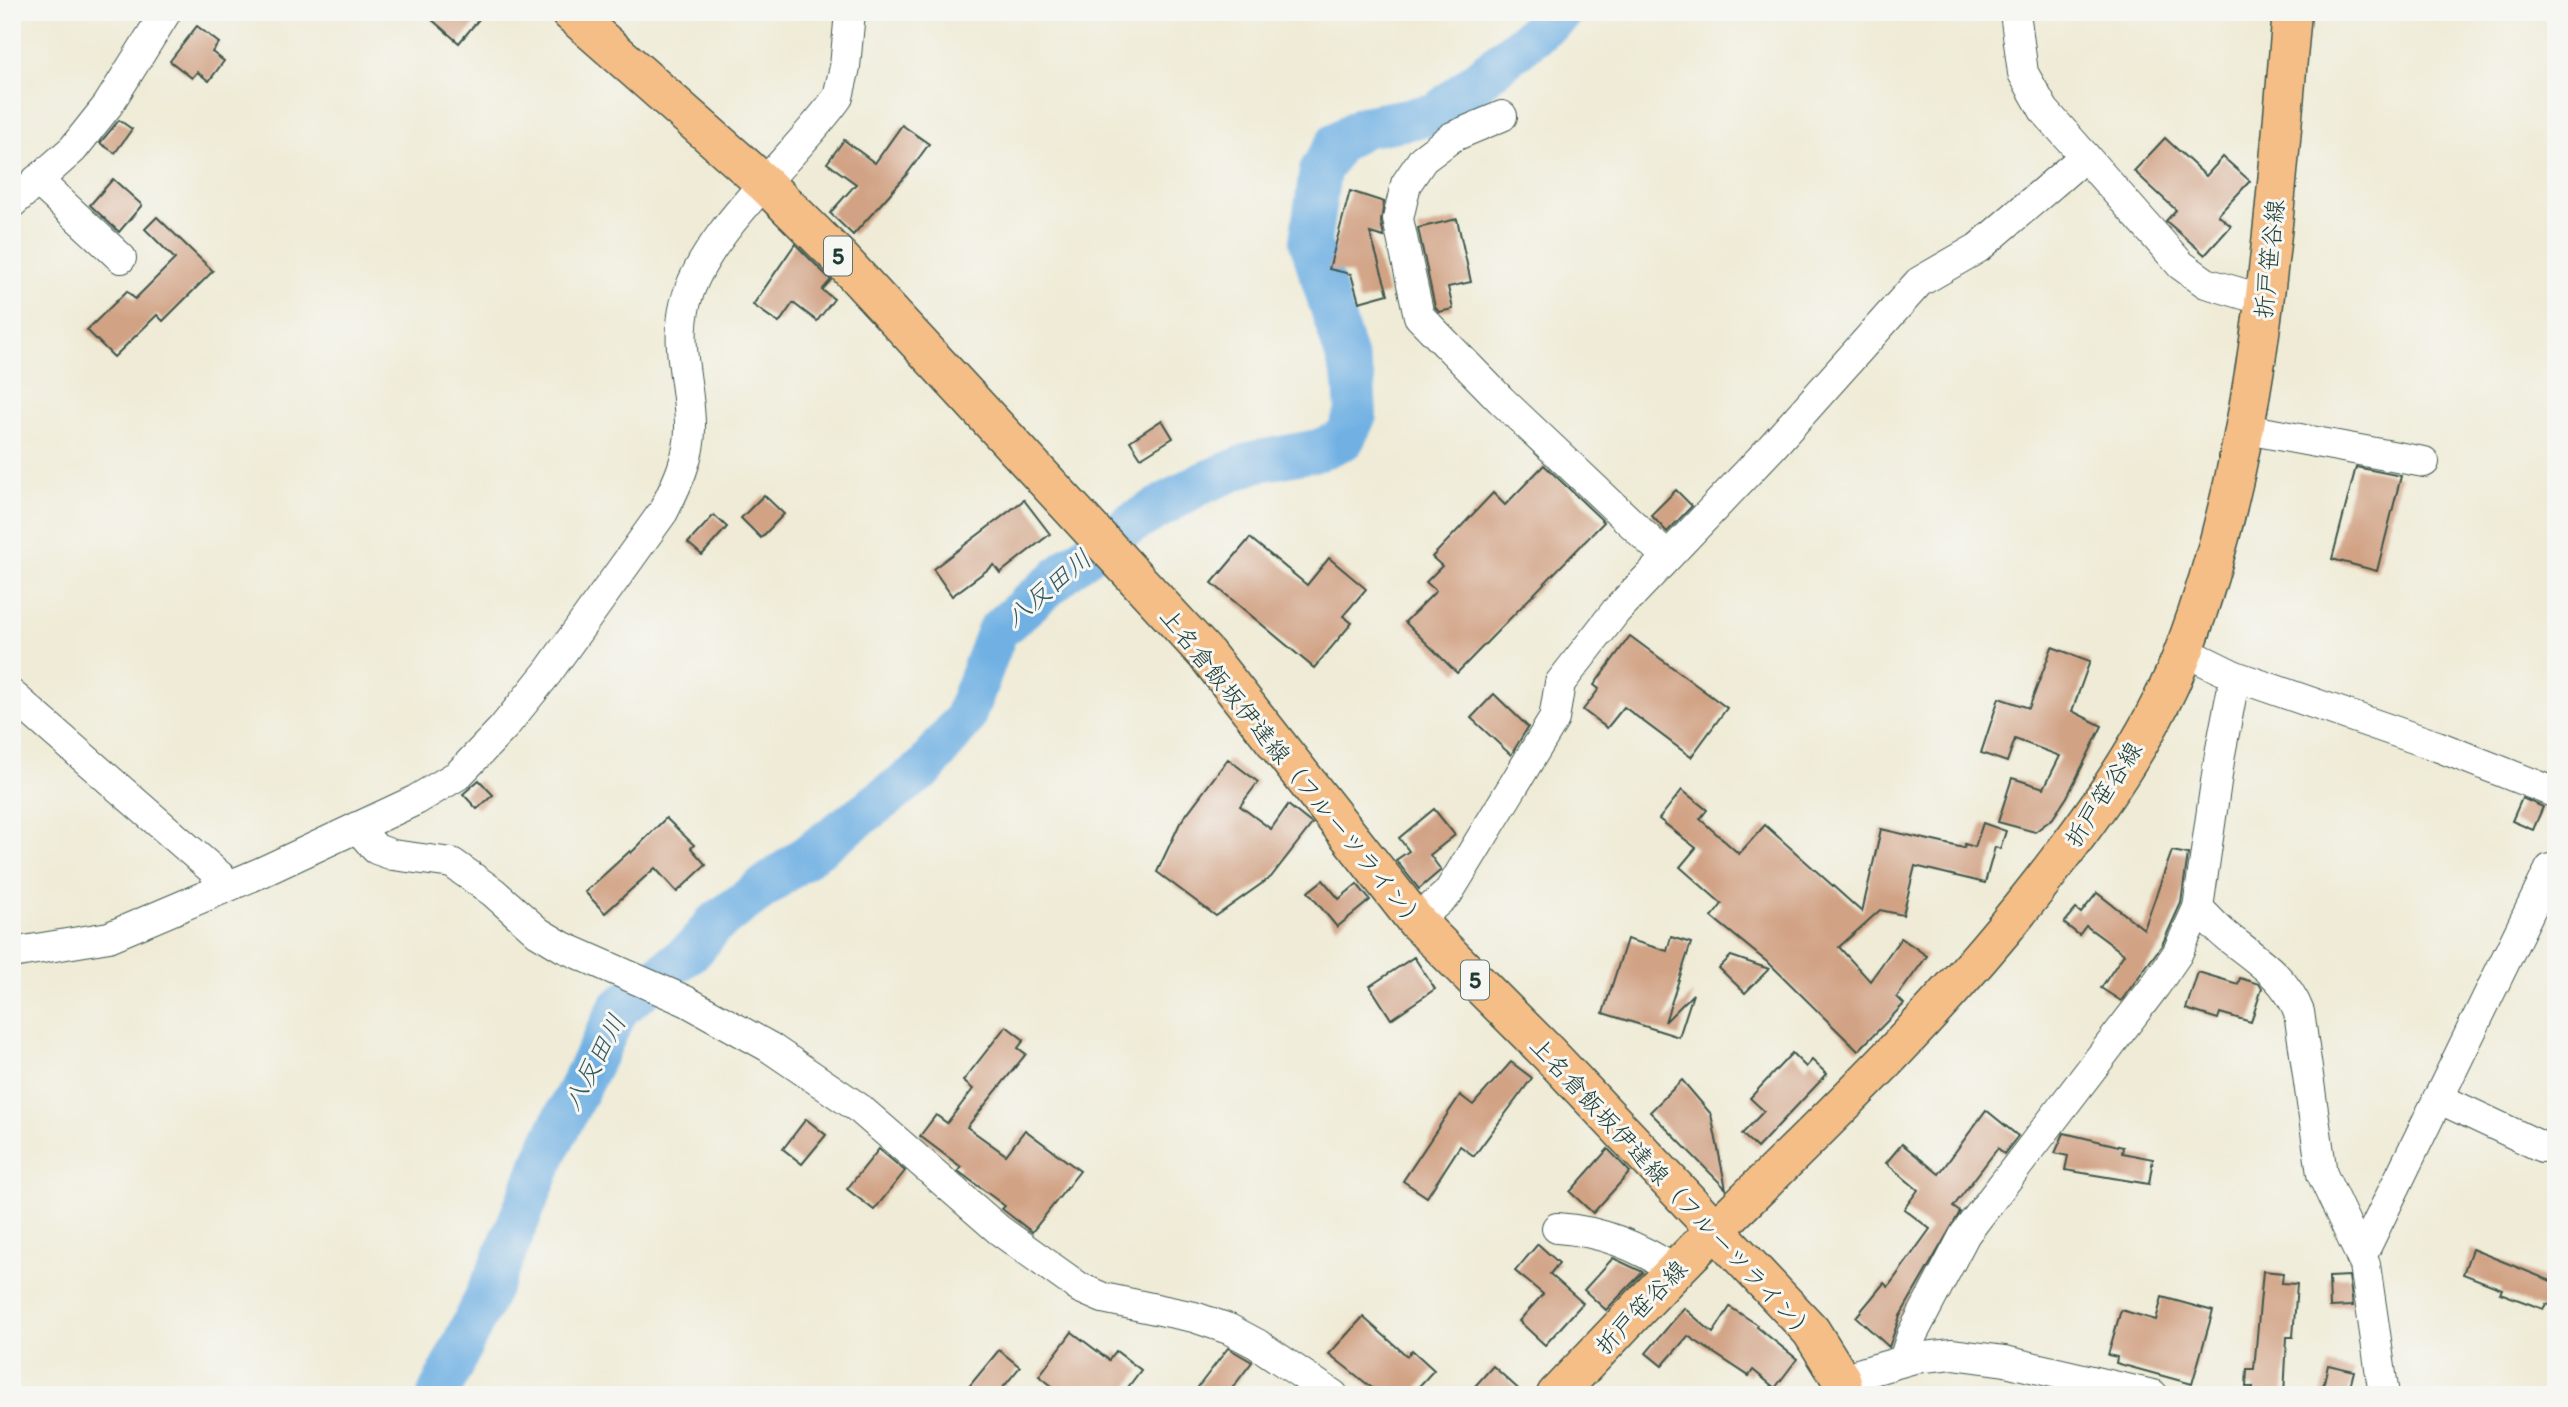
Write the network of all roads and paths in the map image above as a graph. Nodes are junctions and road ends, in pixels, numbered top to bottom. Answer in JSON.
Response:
{"nodes":[{"id":1,"x":166,"y":12,"type":"edge"},
{"id":2,"x":570,"y":12,"type":"edge"},
{"id":3,"x":850,"y":12,"type":"edge"},
{"id":4,"x":2015,"y":12,"type":"edge"},
{"id":5,"x":2292,"y":12,"type":"edge"},
{"id":6,"x":1502,"y":116,"type":"dead end"},
{"id":7,"x":2085,"y":156,"type":"junction"},
{"id":8,"x":37,"y":180,"type":"junction"},
{"id":9,"x":765,"y":184,"type":"junction"},
{"id":10,"x":12,"y":204,"type":"edge"},
{"id":11,"x":121,"y":257,"type":"dead end"},
{"id":12,"x":2264,"y":300,"type":"junction"},
{"id":13,"x":2245,"y":429,"type":"junction"},
{"id":14,"x":2424,"y":462,"type":"dead end"},
{"id":15,"x":1667,"y":557,"type":"junction"},
{"id":16,"x":2184,"y":652,"type":"junction"},
{"id":17,"x":2235,"y":676,"type":"junction"},
{"id":18,"x":12,"y":695,"type":"edge"},
{"id":19,"x":2556,"y":793,"type":"edge"},
{"id":20,"x":357,"y":827,"type":"junction"},
{"id":21,"x":2550,"y":869,"type":"dead end"},
{"id":22,"x":230,"y":885,"type":"junction"},
{"id":23,"x":2198,"y":908,"type":"junction"},
{"id":24,"x":1416,"y":921,"type":"junction"},
{"id":25,"x":12,"y":953,"type":"edge"},
{"id":26,"x":2438,"y":1098,"type":"junction"},
{"id":27,"x":2542,"y":1147,"type":"dead end"},
{"id":28,"x":1557,"y":1228,"type":"dead end"},
{"id":29,"x":1716,"y":1230,"type":"junction"},
{"id":30,"x":2361,"y":1257,"type":"junction"},
{"id":31,"x":1676,"y":1271,"type":"junction"},
{"id":32,"x":1904,"y":1360,"type":"junction"},
{"id":33,"x":1843,"y":1387,"type":"edge"},
{"id":34,"x":1333,"y":1395,"type":"edge"},
{"id":35,"x":1556,"y":1395,"type":"edge"},
{"id":36,"x":2153,"y":1395,"type":"edge"},
{"id":37,"x":2384,"y":1395,"type":"edge"}],
"edges":[{"from":1,"to":8,"type":"street"},
{"from":2,"to":9,"type":"main road","name":"上名倉飯坂伊達線（フルーツライン）","number":"5"},
{"from":3,"to":9,"type":"street"},
{"from":4,"to":7,"type":"street"},
{"from":5,"to":12,"type":"main road","name":"折戸笹谷線"},
{"from":6,"to":15,"type":"street"},
{"from":7,"to":12,"type":"street"},
{"from":7,"to":15,"type":"street"},
{"from":8,"to":10,"type":"street"},
{"from":8,"to":11,"type":"street"},
{"from":9,"to":20,"type":"street"},
{"from":9,"to":24,"type":"main road","name":"上名倉飯坂伊達線（フルーツライン）","number":"5"},
{"from":12,"to":13,"type":"main road","name":"折戸笹谷線"},
{"from":13,"to":14,"type":"street"},
{"from":13,"to":16,"type":"main road","name":"折戸笹谷線"},
{"from":15,"to":24,"type":"street"},
{"from":16,"to":17,"type":"street"},
{"from":16,"to":29,"type":"main road","name":"折戸笹谷線"},
{"from":17,"to":19,"type":"street"},
{"from":17,"to":23,"type":"street"},
{"from":18,"to":22,"type":"street"},
{"from":20,"to":22,"type":"street"},
{"from":20,"to":34,"type":"street"},
{"from":21,"to":26,"type":"street"},
{"from":22,"to":25,"type":"street"},
{"from":23,"to":30,"type":"street"},
{"from":23,"to":32,"type":"street"},
{"from":24,"to":29,"type":"main road","name":"上名倉飯坂伊達線（フルーツライン）","number":"5"},
{"from":26,"to":27,"type":"street"},
{"from":26,"to":30,"type":"street"},
{"from":28,"to":31,"type":"street"},
{"from":29,"to":31,"type":"main road","name":"折戸笹谷線"},
{"from":29,"to":33,"type":"main road","name":"上名倉飯坂伊達線（フルーツライン）","number":"5"},
{"from":30,"to":37,"type":"street"},
{"from":31,"to":35,"type":"main road","name":"折戸笹谷線"},
{"from":32,"to":33,"type":"street"},
{"from":32,"to":36,"type":"street"}]}
